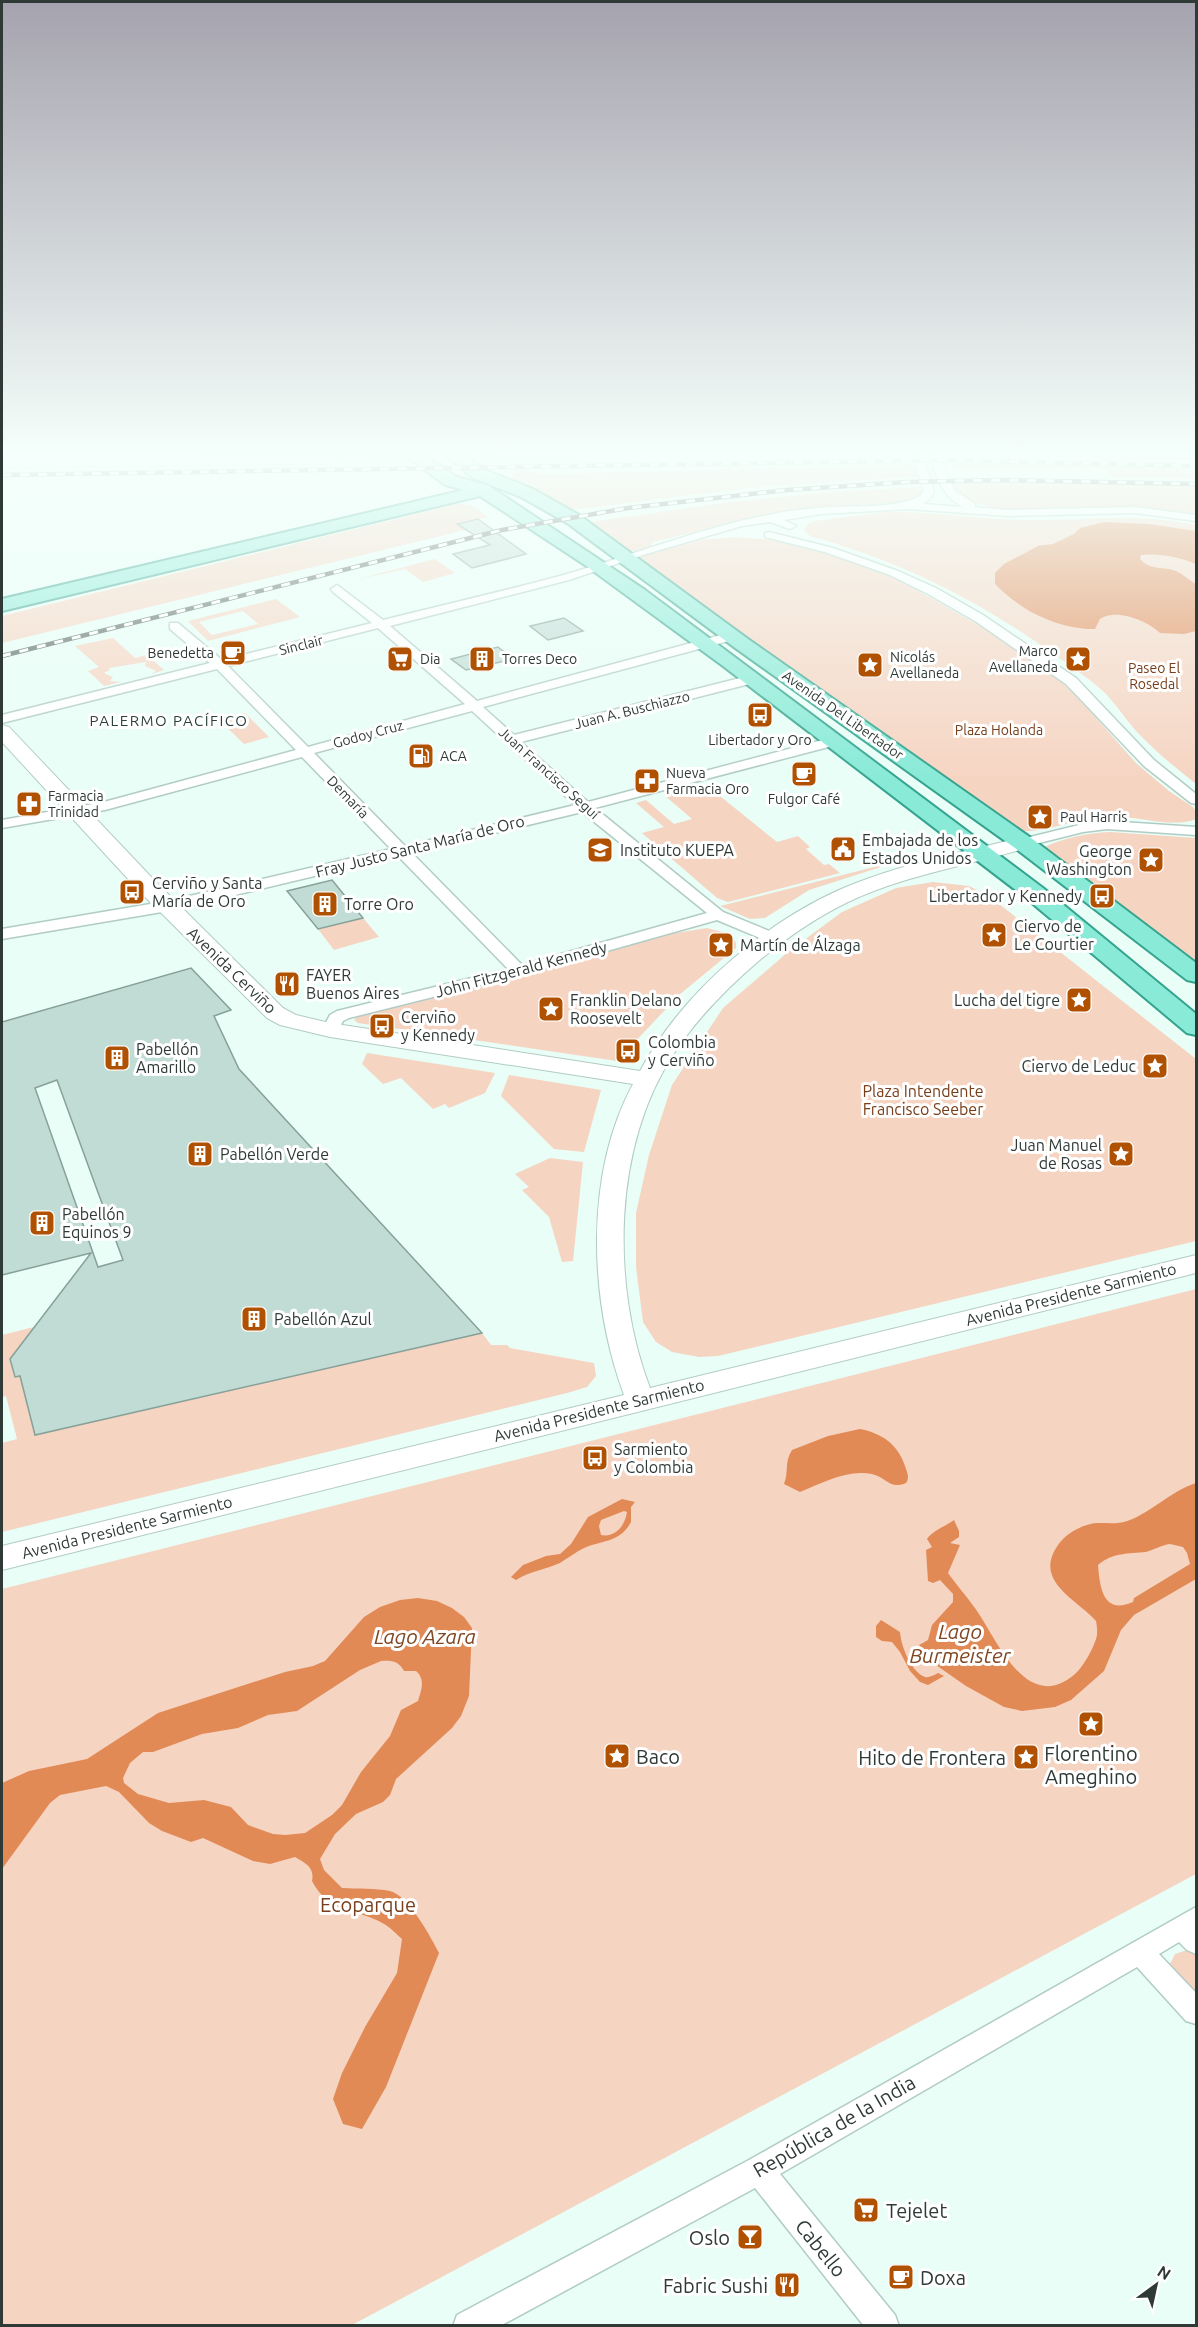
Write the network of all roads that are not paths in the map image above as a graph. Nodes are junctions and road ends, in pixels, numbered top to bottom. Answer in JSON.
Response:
{"nodes":[{"id":1,"x":171,"y":565,"type":"edge"},
{"id":2,"x":596,"y":565,"type":"edge"},
{"id":3,"x":606,"y":565,"type":"edge"},
{"id":4,"x":634,"y":565,"type":"edge"},
{"id":5,"x":871,"y":565,"type":"edge"},
{"id":6,"x":599,"y":567,"type":"junction"},
{"id":7,"x":337,"y":589,"type":"dead end"},
{"id":8,"x":2,"y":605,"type":"edge"},
{"id":9,"x":382,"y":624,"type":"junction"},
{"id":10,"x":174,"y":626,"type":"dead end"},
{"id":11,"x":732,"y":636,"type":"junction"},
{"id":12,"x":703,"y":644,"type":"junction"},
{"id":13,"x":220,"y":665,"type":"junction"},
{"id":14,"x":752,"y":680,"type":"junction"},
{"id":15,"x":475,"y":705,"type":"junction"},
{"id":16,"x":2,"y":719,"type":"edge"},
{"id":17,"x":2,"y":731,"type":"edge"},
{"id":18,"x":512,"y":740,"type":"junction"},
{"id":19,"x":835,"y":741,"type":"junction"},
{"id":20,"x":305,"y":751,"type":"junction"},
{"id":21,"x":1197,"y":800,"type":"edge"},
{"id":22,"x":584,"y":807,"type":"junction"},
{"id":23,"x":78,"y":811,"type":"junction"},
{"id":24,"x":2,"y":824,"type":"edge"},
{"id":25,"x":1197,"y":831,"type":"edge"},
{"id":26,"x":1023,"y":843,"type":"junction"},
{"id":27,"x":402,"y":852,"type":"junction"},
{"id":28,"x":984,"y":855,"type":"junction"},
{"id":29,"x":168,"y":906,"type":"junction"},
{"id":30,"x":718,"y":915,"type":"junction"},
{"id":31,"x":2,"y":934,"type":"edge"},
{"id":32,"x":773,"y":938,"type":"junction"},
{"id":33,"x":519,"y":971,"type":"junction"},
{"id":34,"x":1138,"y":975,"type":"junction"},
{"id":35,"x":1197,"y":975,"type":"edge"},
{"id":36,"x":1197,"y":1010,"type":"edge"},
{"id":37,"x":1197,"y":1027,"type":"edge"},
{"id":38,"x":330,"y":1030,"type":"junction"},
{"id":39,"x":648,"y":1079,"type":"junction"},
{"id":40,"x":1197,"y":1264,"type":"edge"},
{"id":41,"x":640,"y":1399,"type":"junction"},
{"id":42,"x":2,"y":1558,"type":"edge"},
{"id":43,"x":1192,"y":1929,"type":"edge"},
{"id":44,"x":1140,"y":1952,"type":"junction"},
{"id":45,"x":1197,"y":2012,"type":"edge"},
{"id":46,"x":759,"y":2170,"type":"junction"},
{"id":47,"x":468,"y":2325,"type":"edge"},
{"id":48,"x":884,"y":2325,"type":"edge"}],
"edges":[{"from":1,"to":8,"type":"main road"},
{"from":2,"to":6,"type":"main road","name":"Avenida Del Libertador"},
{"from":3,"to":6,"type":"street","name":"Sinclair"},
{"from":4,"to":11,"type":"main road","name":"Avenida Del Libertador"},
{"from":5,"to":21,"type":"street"},
{"from":6,"to":9,"type":"street","name":"Sinclair"},
{"from":6,"to":12,"type":"main road","name":"Avenida Del Libertador"},
{"from":7,"to":9,"type":"street","name":"Juan Francisco Seguí"},
{"from":9,"to":13,"type":"street","name":"Sinclair"},
{"from":9,"to":15,"type":"street","name":"Juan Francisco Seguí"},
{"from":10,"to":13,"type":"street","name":"Demaría"},
{"from":11,"to":12,"type":"street","name":"Godoy Cruz"},
{"from":11,"to":26,"type":"main road","name":"Avenida Del Libertador"},
{"from":12,"to":14,"type":"main road","name":"Avenida Del Libertador"},
{"from":12,"to":15,"type":"street","name":"Godoy Cruz"},
{"from":13,"to":16,"type":"street","name":"Sinclair"},
{"from":13,"to":20,"type":"street","name":"Demaría"},
{"from":14,"to":18,"type":"street","name":"Juan A. Buschiazzo"},
{"from":14,"to":19,"type":"main road","name":"Avenida Del Libertador"},
{"from":15,"to":18,"type":"street","name":"Juan Francisco Seguí"},
{"from":15,"to":20,"type":"street","name":"Godoy Cruz"},
{"from":17,"to":23,"type":"main road","name":"Avenida Cerviño"},
{"from":18,"to":22,"type":"street","name":"Juan Francisco Seguí"},
{"from":19,"to":22,"type":"street","name":"Fray Justo Santa María de Oro"},
{"from":19,"to":28,"type":"main road","name":"Avenida Del Libertador"},
{"from":20,"to":23,"type":"street","name":"Godoy Cruz"},
{"from":20,"to":27,"type":"street","name":"Demaría"},
{"from":22,"to":27,"type":"street","name":"Fray Justo Santa María de Oro"},
{"from":22,"to":30,"type":"street","name":"Juan Francisco Seguí"},
{"from":23,"to":24,"type":"street","name":"Godoy Cruz"},
{"from":23,"to":29,"type":"main road","name":"Avenida Cerviño"},
{"from":25,"to":26,"type":"street"},
{"from":26,"to":28,"type":"main road"},
{"from":26,"to":35,"type":"main road","name":"Avenida Del Libertador"},
{"from":27,"to":29,"type":"street","name":"Fray Justo Santa María de Oro"},
{"from":27,"to":33,"type":"street","name":"Demaría"},
{"from":28,"to":32,"type":"main road"},
{"from":28,"to":34,"type":"main road","name":"Avenida Del Libertador"},
{"from":29,"to":31,"type":"street","name":"Fray Justo Santa María de Oro"},
{"from":29,"to":38,"type":"main road","name":"Avenida Cerviño"},
{"from":30,"to":32,"type":"street","name":"Juan Francisco Seguí"},
{"from":30,"to":33,"type":"street","name":"John Fitzgerald Kennedy"},
{"from":32,"to":39,"type":"main road"},
{"from":33,"to":38,"type":"street","name":"John Fitzgerald Kennedy"},
{"from":34,"to":36,"type":"main road","name":"Avenida Del Libertador"},
{"from":34,"to":37,"type":"main road","name":"Avenida Del Libertador"},
{"from":38,"to":39,"type":"main road","name":"Avenida Cerviño"},
{"from":39,"to":41,"type":"main road"},
{"from":40,"to":41,"type":"main road","name":"Avenida Presidente Sarmiento"},
{"from":41,"to":42,"type":"main road","name":"Avenida Presidente Sarmiento"},
{"from":43,"to":44,"type":"street","name":"República de la India"},
{"from":44,"to":45,"type":"street"},
{"from":44,"to":46,"type":"street","name":"República de la India"},
{"from":46,"to":47,"type":"street","name":"República de la India"},
{"from":46,"to":48,"type":"street","name":"Cabello"}]}
